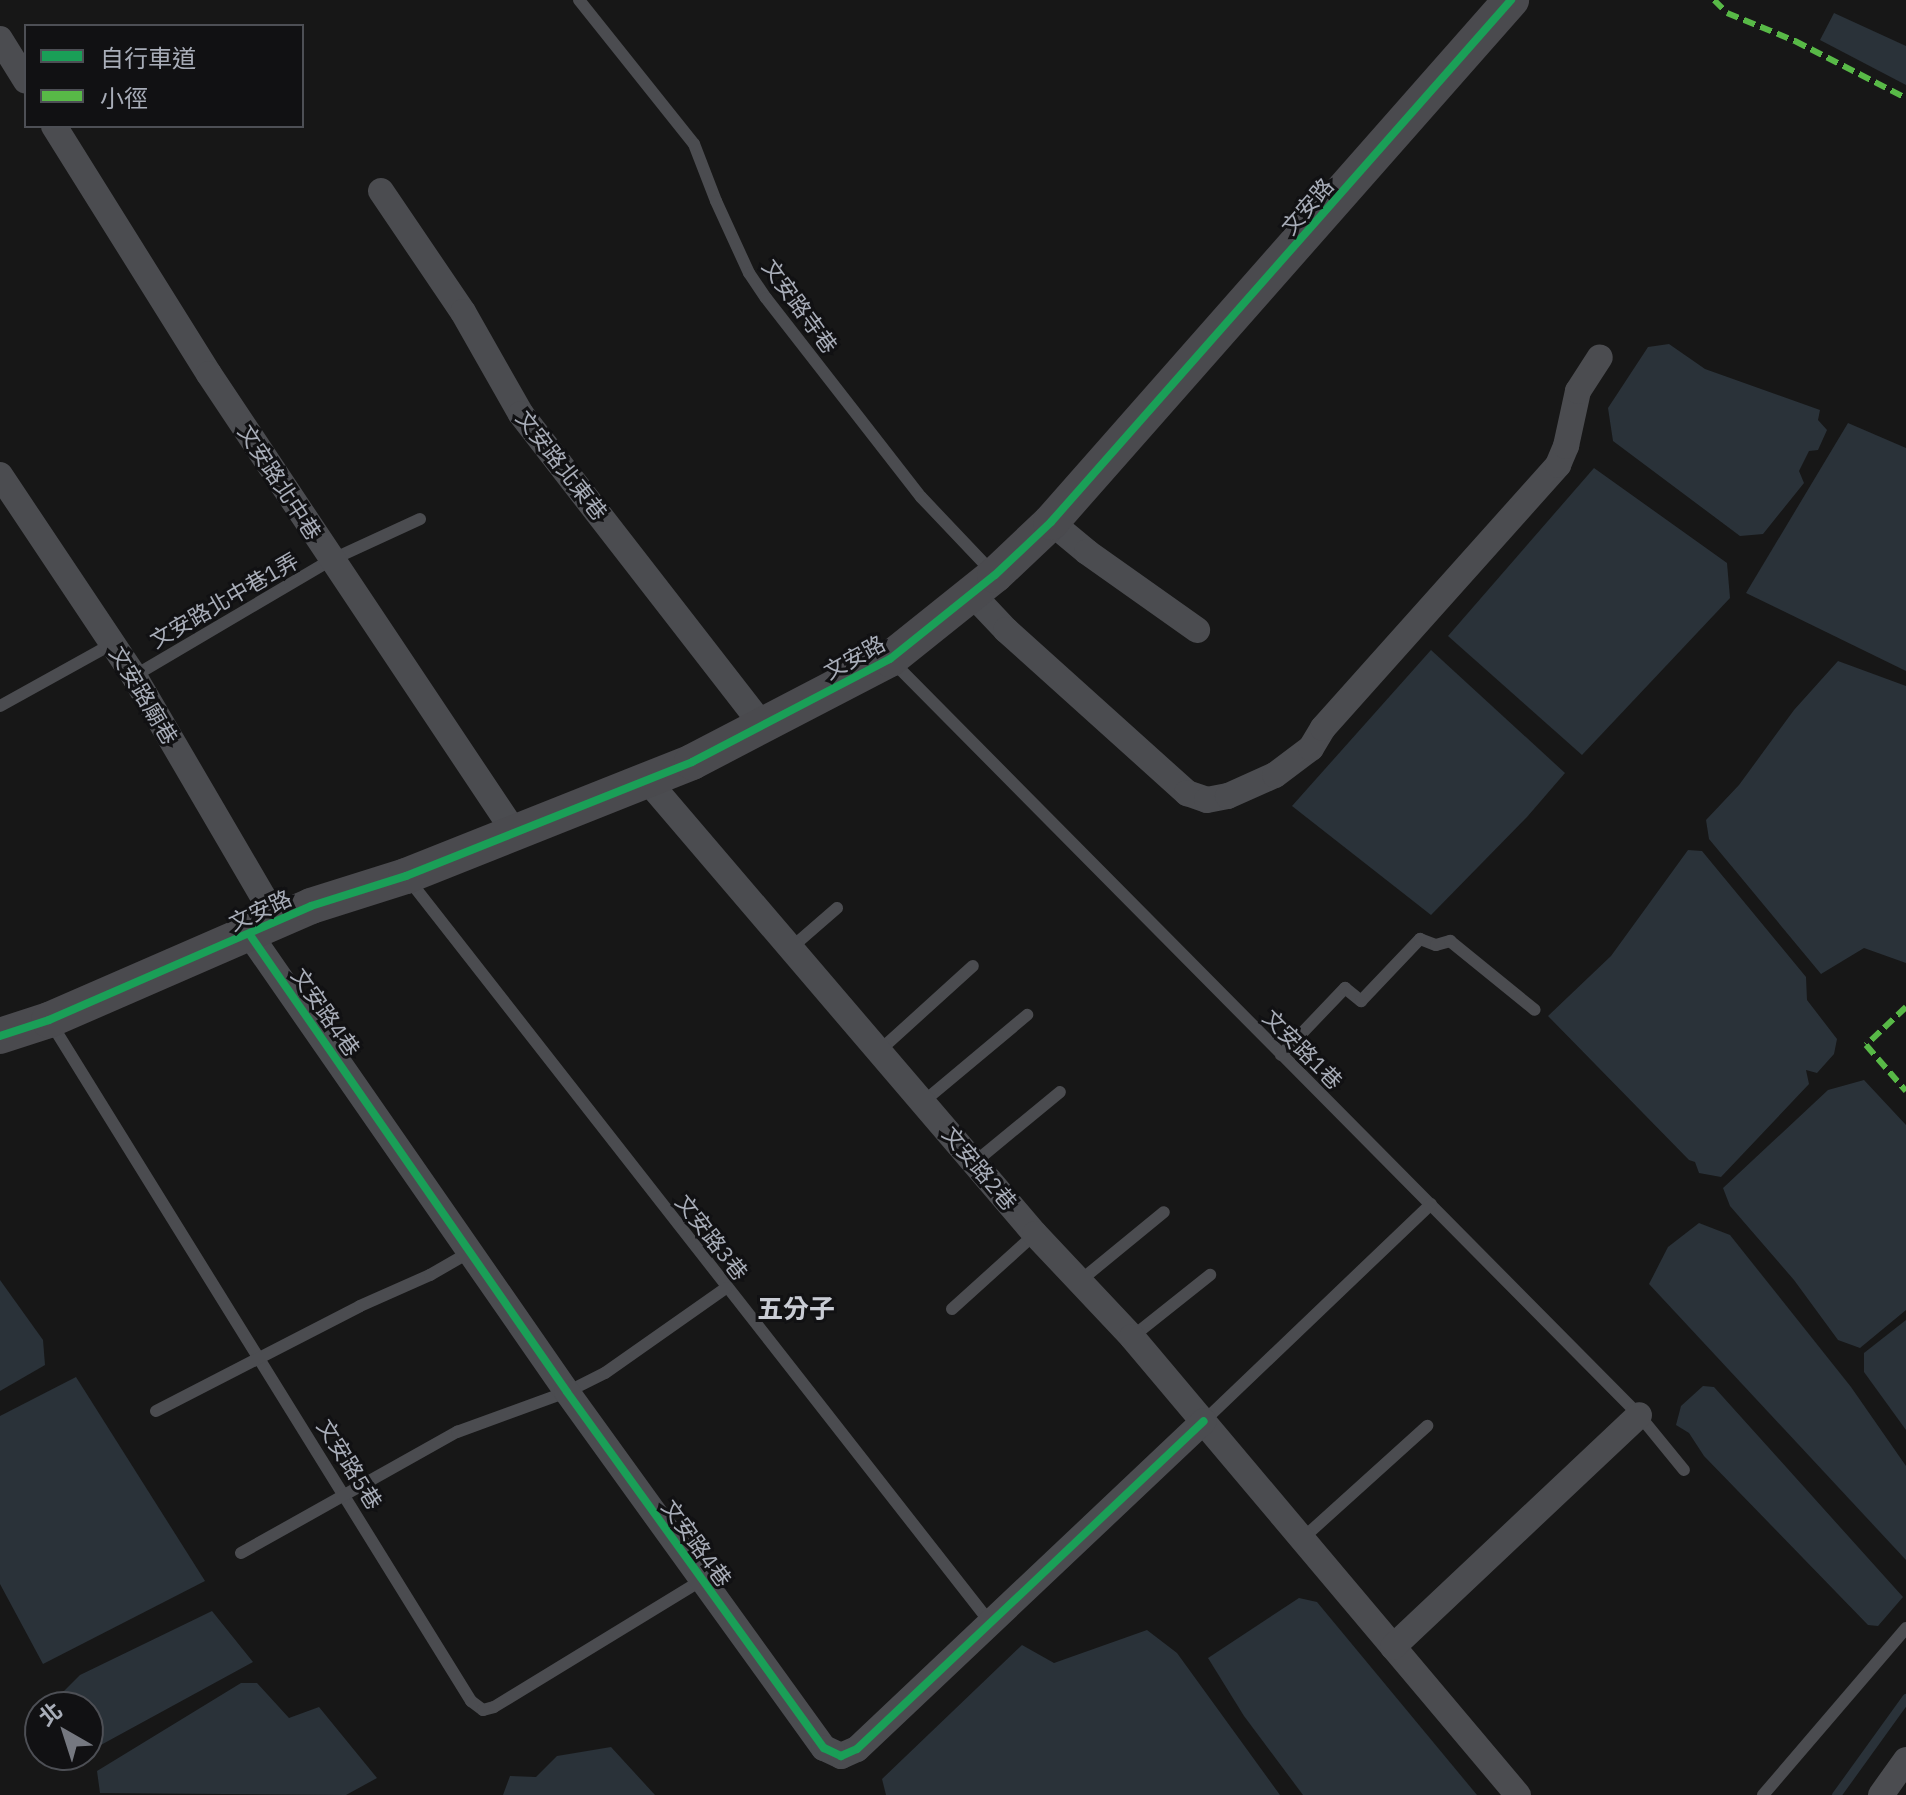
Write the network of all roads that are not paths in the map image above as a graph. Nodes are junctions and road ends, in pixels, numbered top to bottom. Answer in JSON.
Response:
{"nodes":[{"id":1,"x":579,"y":0,"type":"edge"},
{"id":2,"x":1511,"y":0,"type":"edge"},
{"id":3,"x":0,"y":39,"type":"edge"},
{"id":4,"x":24,"y":78,"type":"edge"},
{"id":5,"x":55,"y":128,"type":"edge"},
{"id":6,"x":381,"y":191,"type":"dead end"},
{"id":7,"x":1600,"y":357,"type":"dead end"},
{"id":8,"x":0,"y":475,"type":"edge"},
{"id":9,"x":420,"y":519,"type":"dead end"},
{"id":10,"x":1051,"y":522,"type":"junction"},
{"id":11,"x":331,"y":560,"type":"junction"},
{"id":12,"x":983,"y":584,"type":"junction"},
{"id":13,"x":1197,"y":630,"type":"dead end"},
{"id":14,"x":113,"y":644,"type":"junction"},
{"id":15,"x":890,"y":659,"type":"junction"},
{"id":16,"x":134,"y":676,"type":"junction"},
{"id":17,"x":0,"y":706,"type":"edge"},
{"id":18,"x":763,"y":726,"type":"junction"},
{"id":19,"x":647,"y":780,"type":"junction"},
{"id":20,"x":515,"y":833,"type":"junction"},
{"id":21,"x":406,"y":876,"type":"junction"},
{"id":22,"x":837,"y":908,"type":"dead end"},
{"id":23,"x":264,"y":928,"type":"junction"},
{"id":24,"x":791,"y":948,"type":"junction"},
{"id":25,"x":973,"y":966,"type":"dead end"},
{"id":26,"x":1535,"y":1010,"type":"dead end"},
{"id":27,"x":1027,"y":1015,"type":"dead end"},
{"id":28,"x":49,"y":1020,"type":"junction"},
{"id":29,"x":0,"y":1036,"type":"edge"},
{"id":30,"x":878,"y":1052,"type":"junction"},
{"id":31,"x":1281,"y":1055,"type":"junction"},
{"id":32,"x":1060,"y":1092,"type":"dead end"},
{"id":33,"x":923,"y":1102,"type":"junction"},
{"id":34,"x":975,"y":1162,"type":"junction"},
{"id":35,"x":1431,"y":1204,"type":"junction"},
{"id":36,"x":1164,"y":1212,"type":"dead end"},
{"id":37,"x":1035,"y":1234,"type":"junction"},
{"id":38,"x":470,"y":1252,"type":"junction"},
{"id":39,"x":1210,"y":1275,"type":"dead end"},
{"id":40,"x":1081,"y":1280,"type":"junction"},
{"id":41,"x":726,"y":1288,"type":"junction"},
{"id":42,"x":952,"y":1309,"type":"dead end"},
{"id":43,"x":1132,"y":1337,"type":"junction"},
{"id":44,"x":260,"y":1357,"type":"junction"},
{"id":45,"x":567,"y":1392,"type":"junction"},
{"id":46,"x":156,"y":1411,"type":"dead end"},
{"id":47,"x":1639,"y":1415,"type":"junction"},
{"id":48,"x":1204,"y":1421,"type":"junction"},
{"id":49,"x":1427,"y":1426,"type":"dead end"},
{"id":50,"x":1684,"y":1470,"type":"dead end"},
{"id":51,"x":344,"y":1493,"type":"junction"},
{"id":52,"x":1308,"y":1547,"type":"junction"},
{"id":53,"x":241,"y":1553,"type":"dead end"},
{"id":54,"x":702,"y":1580,"type":"junction"},
{"id":55,"x":989,"y":1621,"type":"junction"},
{"id":56,"x":1906,"y":1628,"type":"edge"},
{"id":57,"x":1393,"y":1647,"type":"junction"},
{"id":58,"x":1906,"y":1760,"type":"edge"},
{"id":59,"x":1518,"y":1795,"type":"edge"},
{"id":60,"x":1763,"y":1795,"type":"edge"},
{"id":61,"x":1881,"y":1795,"type":"edge"}],
"edges":[{"from":1,"to":12,"type":"lane","name":"文安路寺巷"},
{"from":2,"to":10,"type":"street","name":"文安路"},
{"from":3,"to":4,"type":"street"},
{"from":5,"to":11,"type":"street","name":"文安路北中巷"},
{"from":6,"to":18,"type":"street","name":"文安路北東巷"},
{"from":7,"to":12,"type":"street"},
{"from":8,"to":14,"type":"street","name":"文安路廟巷"},
{"from":9,"to":11,"type":"lane","name":"文安路北中巷1弄"},
{"from":10,"to":12,"type":"street","name":"文安路"},
{"from":10,"to":13,"type":"street"},
{"from":11,"to":16,"type":"lane","name":"文安路北中巷1弄"},
{"from":11,"to":20,"type":"street","name":"文安路北中巷"},
{"from":12,"to":15,"type":"street","name":"文安路"},
{"from":14,"to":16,"type":"street","name":"文安路廟巷"},
{"from":14,"to":17,"type":"lane"},
{"from":15,"to":18,"type":"street","name":"文安路"},
{"from":15,"to":31,"type":"lane","name":"文安路1巷"},
{"from":16,"to":23,"type":"street","name":"文安路廟巷"},
{"from":18,"to":19,"type":"street","name":"文安路"},
{"from":19,"to":20,"type":"street","name":"文安路"},
{"from":19,"to":24,"type":"street","name":"文安路2巷"},
{"from":20,"to":21,"type":"street","name":"文安路"},
{"from":21,"to":23,"type":"street","name":"文安路"},
{"from":21,"to":41,"type":"lane","name":"文安路3巷"},
{"from":22,"to":24,"type":"lane"},
{"from":23,"to":28,"type":"street","name":"文安路"},
{"from":23,"to":38,"type":"street","name":"文安路4巷"},
{"from":24,"to":30,"type":"street","name":"文安路2巷"},
{"from":25,"to":30,"type":"lane"},
{"from":26,"to":31,"type":"lane"},
{"from":27,"to":33,"type":"lane"},
{"from":28,"to":29,"type":"street","name":"文安路"},
{"from":28,"to":44,"type":"lane","name":"文安路5巷"},
{"from":30,"to":33,"type":"street","name":"文安路2巷"},
{"from":31,"to":35,"type":"lane","name":"文安路1巷"},
{"from":32,"to":34,"type":"lane"},
{"from":33,"to":34,"type":"street","name":"文安路2巷"},
{"from":34,"to":37,"type":"street","name":"文安路2巷"},
{"from":35,"to":47,"type":"lane","name":"文安路1巷"},
{"from":35,"to":48,"type":"lane"},
{"from":36,"to":40,"type":"lane"},
{"from":37,"to":40,"type":"street","name":"文安路2巷"},
{"from":37,"to":42,"type":"lane"},
{"from":38,"to":44,"type":"lane"},
{"from":38,"to":45,"type":"street","name":"文安路4巷"},
{"from":39,"to":43,"type":"lane"},
{"from":40,"to":43,"type":"street","name":"文安路2巷"},
{"from":41,"to":45,"type":"lane"},
{"from":41,"to":55,"type":"lane","name":"文安路3巷"},
{"from":43,"to":48,"type":"street","name":"文安路2巷"},
{"from":44,"to":46,"type":"lane"},
{"from":44,"to":51,"type":"lane","name":"文安路5巷"},
{"from":45,"to":51,"type":"lane"},
{"from":45,"to":54,"type":"street","name":"文安路4巷"},
{"from":47,"to":50,"type":"lane","name":"文安路1巷"},
{"from":47,"to":57,"type":"street"},
{"from":48,"to":52,"type":"street","name":"文安路2巷"},
{"from":48,"to":55,"type":"street","name":"文安路4巷"},
{"from":49,"to":52,"type":"lane"},
{"from":51,"to":53,"type":"lane"},
{"from":51,"to":54,"type":"lane","name":"文安路5巷"},
{"from":52,"to":57,"type":"street","name":"文安路2巷"},
{"from":54,"to":55,"type":"street","name":"文安路4巷"},
{"from":56,"to":60,"type":"lane"},
{"from":57,"to":59,"type":"street","name":"文安路2巷"},
{"from":58,"to":61,"type":"street"}]}
